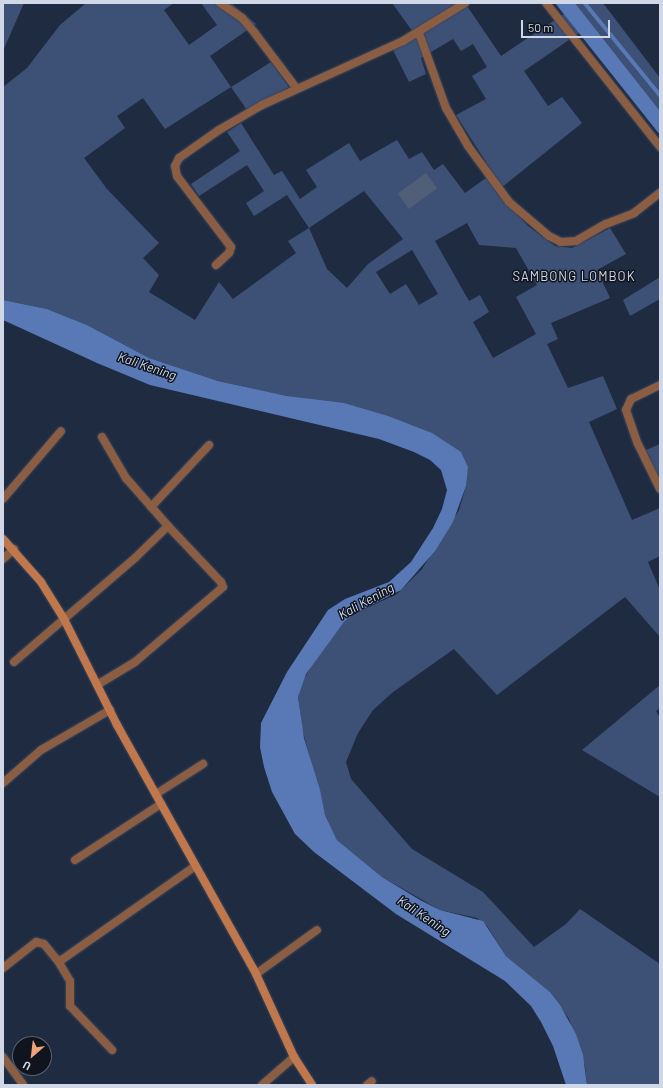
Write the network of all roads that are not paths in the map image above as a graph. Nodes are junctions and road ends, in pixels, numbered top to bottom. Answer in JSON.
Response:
{"nodes":[{"id":1,"x":220,"y":3,"type":"edge"},
{"id":2,"x":465,"y":3,"type":"edge"},
{"id":3,"x":546,"y":3,"type":"edge"},
{"id":4,"x":419,"y":33,"type":"junction"},
{"id":5,"x":297,"y":89,"type":"junction"},
{"id":6,"x":660,"y":146,"type":"edge"},
{"id":7,"x":660,"y":193,"type":"edge"},
{"id":8,"x":216,"y":265,"type":"dead end"},
{"id":9,"x":660,"y":385,"type":"edge"},
{"id":10,"x":61,"y":431,"type":"dead end"},
{"id":11,"x":102,"y":437,"type":"dead end"},
{"id":12,"x":209,"y":445,"type":"dead end"},
{"id":13,"x":660,"y":489,"type":"edge"},
{"id":14,"x":3,"y":499,"type":"edge"},
{"id":15,"x":151,"y":507,"type":"junction"},
{"id":16,"x":168,"y":526,"type":"junction"},
{"id":17,"x":3,"y":539,"type":"edge"},
{"id":18,"x":14,"y":549,"type":"junction"},
{"id":19,"x":3,"y":559,"type":"edge"},
{"id":20,"x":64,"y":619,"type":"junction"},
{"id":21,"x":14,"y":662,"type":"dead end"},
{"id":22,"x":97,"y":686,"type":"junction"},
{"id":23,"x":110,"y":710,"type":"junction"},
{"id":24,"x":203,"y":764,"type":"dead end"},
{"id":25,"x":3,"y":783,"type":"edge"},
{"id":26,"x":156,"y":794,"type":"junction"},
{"id":27,"x":162,"y":804,"type":"junction"},
{"id":28,"x":75,"y":860,"type":"dead end"},
{"id":29,"x":194,"y":867,"type":"junction"},
{"id":30,"x":317,"y":930,"type":"dead end"},
{"id":31,"x":58,"y":961,"type":"junction"},
{"id":32,"x":3,"y":968,"type":"edge"},
{"id":33,"x":256,"y":974,"type":"junction"},
{"id":34,"x":112,"y":1050,"type":"dead end"},
{"id":35,"x":3,"y":1057,"type":"edge"},
{"id":36,"x":294,"y":1057,"type":"junction"},
{"id":37,"x":23,"y":1085,"type":"edge"},
{"id":38,"x":262,"y":1085,"type":"edge"},
{"id":39,"x":312,"y":1085,"type":"edge"}],
"edges":[{"from":1,"to":5,"type":"street"},
{"from":2,"to":4,"type":"street"},
{"from":3,"to":6,"type":"street"},
{"from":4,"to":5,"type":"street"},
{"from":4,"to":7,"type":"street"},
{"from":5,"to":8,"type":"street"},
{"from":9,"to":13,"type":"street"},
{"from":10,"to":14,"type":"street"},
{"from":11,"to":15,"type":"street"},
{"from":12,"to":15,"type":"street"},
{"from":15,"to":16,"type":"street"},
{"from":16,"to":20,"type":"street"},
{"from":16,"to":22,"type":"street"},
{"from":17,"to":18,"type":"main road"},
{"from":18,"to":19,"type":"street"},
{"from":18,"to":20,"type":"main road"},
{"from":20,"to":21,"type":"street"},
{"from":20,"to":22,"type":"main road"},
{"from":22,"to":23,"type":"main road"},
{"from":23,"to":25,"type":"street"},
{"from":23,"to":26,"type":"main road"},
{"from":24,"to":26,"type":"street"},
{"from":26,"to":27,"type":"main road"},
{"from":27,"to":28,"type":"street"},
{"from":27,"to":29,"type":"main road"},
{"from":29,"to":31,"type":"street"},
{"from":29,"to":33,"type":"main road"},
{"from":30,"to":33,"type":"street"},
{"from":31,"to":32,"type":"street"},
{"from":31,"to":34,"type":"street"},
{"from":33,"to":36,"type":"main road"},
{"from":35,"to":37,"type":"street"},
{"from":36,"to":38,"type":"street"},
{"from":36,"to":39,"type":"main road"}]}
